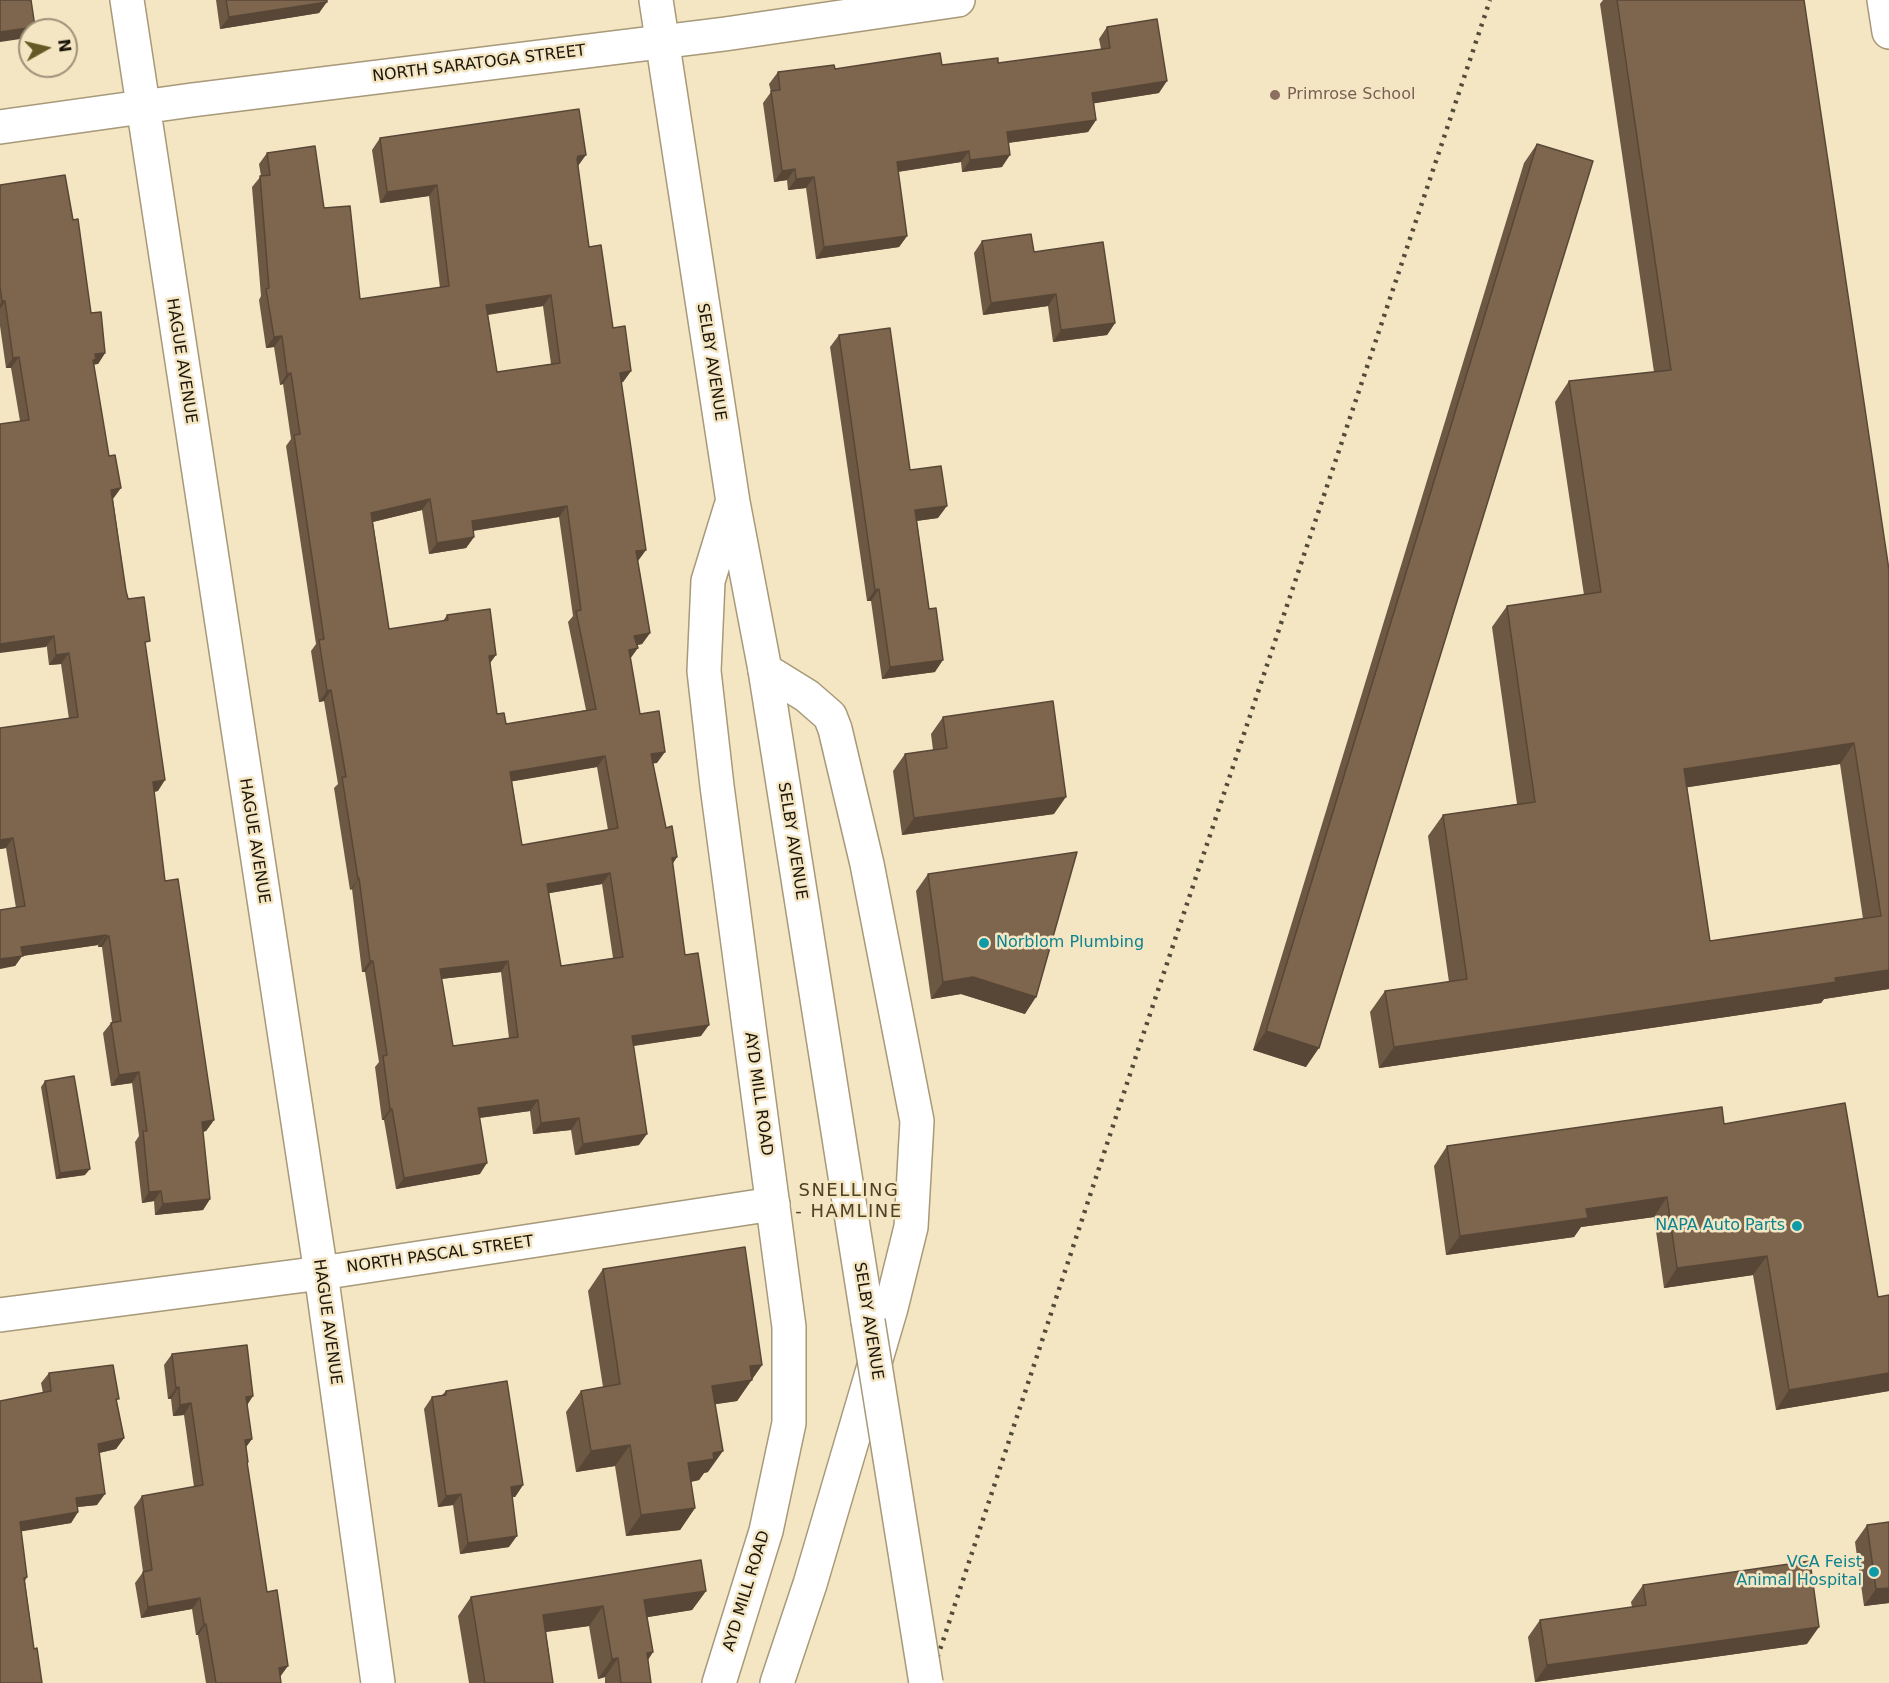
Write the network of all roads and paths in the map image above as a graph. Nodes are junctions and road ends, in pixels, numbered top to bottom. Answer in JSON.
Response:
{"nodes":[{"id":1,"x":127,"y":0,"type":"edge"},
{"id":2,"x":656,"y":0,"type":"edge"},
{"id":3,"x":958,"y":0,"type":"edge"},
{"id":4,"x":1884,"y":0,"type":"edge"},
{"id":5,"x":1889,"y":32,"type":"edge"},
{"id":6,"x":662,"y":41,"type":"junction"},
{"id":7,"x":144,"y":107,"type":"junction"},
{"id":8,"x":0,"y":127,"type":"edge"},
{"id":9,"x":733,"y":502,"type":"junction"},
{"id":10,"x":765,"y":670,"type":"junction"},
{"id":11,"x":773,"y":1204,"type":"junction"},
{"id":12,"x":321,"y":1273,"type":"junction"},
{"id":13,"x":0,"y":1315,"type":"edge"},
{"id":14,"x":378,"y":1683,"type":"edge"},
{"id":15,"x":719,"y":1683,"type":"edge"},
{"id":16,"x":777,"y":1683,"type":"edge"},
{"id":17,"x":926,"y":1683,"type":"edge"}],
"edges":[{"from":1,"to":7,"type":"street","name":"HAGUE AVENUE"},
{"from":2,"to":6,"type":"street","name":"SELBY AVENUE"},
{"from":3,"to":6,"type":"street","name":"NORTH SARATOGA STREET"},
{"from":4,"to":5,"type":"street"},
{"from":6,"to":7,"type":"street","name":"NORTH SARATOGA STREET"},
{"from":6,"to":9,"type":"street","name":"SELBY AVENUE"},
{"from":7,"to":8,"type":"street","name":"NORTH SARATOGA STREET"},
{"from":7,"to":12,"type":"street","name":"HAGUE AVENUE"},
{"from":9,"to":10,"type":"street","name":"SELBY AVENUE"},
{"from":9,"to":11,"type":"street","name":"AYD MILL ROAD"},
{"from":10,"to":16,"type":"street"},
{"from":10,"to":17,"type":"street","name":"SELBY AVENUE","bridge":true},
{"from":11,"to":12,"type":"street","name":"NORTH PASCAL STREET"},
{"from":11,"to":15,"type":"street","name":"AYD MILL ROAD"},
{"from":12,"to":13,"type":"street","name":"NORTH PASCAL STREET"},
{"from":12,"to":14,"type":"street","name":"HAGUE AVENUE"}]}
